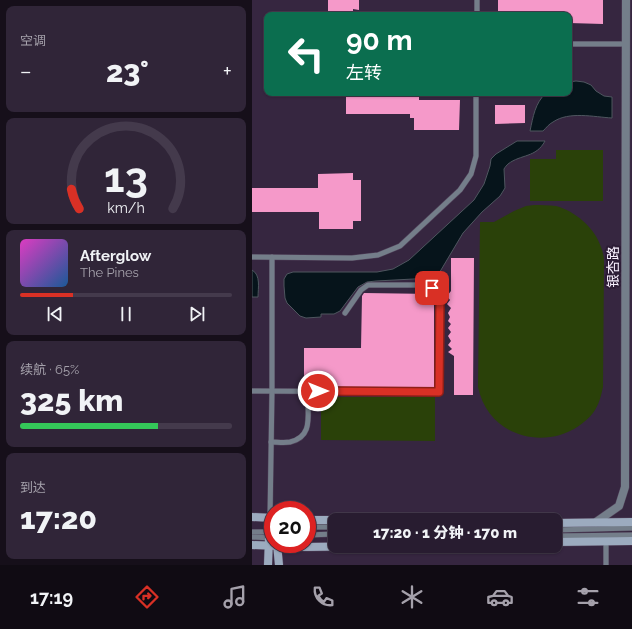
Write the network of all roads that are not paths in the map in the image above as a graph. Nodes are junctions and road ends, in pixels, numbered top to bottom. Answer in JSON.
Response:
{"nodes":[{"id":1,"x":477,"y":0,"type":"edge"},
{"id":2,"x":626,"y":0,"type":"edge"},
{"id":3,"x":477,"y":12,"type":"edge"},
{"id":4,"x":572,"y":44,"type":"edge"},
{"id":5,"x":626,"y":44,"type":"junction"},
{"id":6,"x":476,"y":96,"type":"edge"},
{"id":7,"x":252,"y":257,"type":"edge"},
{"id":8,"x":272,"y":257,"type":"junction"},
{"id":9,"x":345,"y":313,"type":"dead end"},
{"id":10,"x":252,"y":391,"type":"edge"},
{"id":11,"x":272,"y":391,"type":"junction"},
{"id":12,"x":308,"y":400,"type":"dead end"},
{"id":13,"x":271,"y":442,"type":"junction"},
{"id":14,"x":272,"y":501,"type":"edge"},
{"id":15,"x":252,"y":517,"type":"edge"},
{"id":16,"x":264,"y":518,"type":"edge"},
{"id":17,"x":316,"y":520,"type":"edge"},
{"id":18,"x":328,"y":520,"type":"edge"},
{"id":19,"x":596,"y":522,"type":"junction"},
{"id":20,"x":632,"y":522,"type":"edge"},
{"id":21,"x":562,"y":523,"type":"edge"},
{"id":22,"x":316,"y":527,"type":"edge"},
{"id":23,"x":328,"y":527,"type":"edge"},
{"id":24,"x":632,"y":528,"type":"edge"},
{"id":25,"x":562,"y":530,"type":"edge"},
{"id":26,"x":252,"y":532,"type":"edge"},
{"id":27,"x":264,"y":534,"type":"edge"},
{"id":28,"x":328,"y":534,"type":"edge"},
{"id":29,"x":316,"y":535,"type":"edge"},
{"id":30,"x":632,"y":535,"type":"edge"},
{"id":31,"x":264,"y":536,"type":"edge"},
{"id":32,"x":562,"y":536,"type":"edge"},
{"id":33,"x":252,"y":537,"type":"edge"},
{"id":34,"x":264,"y":539,"type":"edge"},
{"id":35,"x":606,"y":541,"type":"junction"},
{"id":36,"x":632,"y":541,"type":"edge"},
{"id":37,"x":562,"y":542,"type":"edge"},
{"id":38,"x":252,"y":545,"type":"edge"},
{"id":39,"x":316,"y":547,"type":"edge"},
{"id":40,"x":328,"y":547,"type":"edge"},
{"id":41,"x":269,"y":553,"type":"edge"},
{"id":42,"x":278,"y":553,"type":"edge"},
{"id":43,"x":268,"y":565,"type":"edge"},
{"id":44,"x":279,"y":565,"type":"edge"},
{"id":45,"x":606,"y":565,"type":"edge"}],
"edges":[{"from":1,"to":3,"type":"lane"},
{"from":2,"to":5,"type":"street","name":"银杏路"},
{"from":4,"to":5,"type":"lane"},
{"from":5,"to":19,"type":"street","name":"银杏路"},
{"from":6,"to":8,"type":"lane"},
{"from":7,"to":8,"type":"lane"},
{"from":8,"to":11,"type":"lane"},
{"from":9,"to":11,"type":"lane"},
{"from":10,"to":11,"type":"lane"},
{"from":11,"to":13,"type":"lane"},
{"from":12,"to":13,"type":"lane"},
{"from":13,"to":14,"type":"lane"},
{"from":15,"to":16,"type":"main road"},
{"from":17,"to":18,"type":"main road"},
{"from":19,"to":20,"type":"main road"},
{"from":19,"to":21,"type":"main road"},
{"from":22,"to":23,"type":"lane"},
{"from":24,"to":25,"type":"lane"},
{"from":26,"to":27,"type":"lane"},
{"from":28,"to":29,"type":"lane"},
{"from":30,"to":32,"type":"lane"},
{"from":31,"to":33,"type":"lane"},
{"from":34,"to":38,"type":"main road"},
{"from":35,"to":36,"type":"main road"},
{"from":35,"to":37,"type":"main road"},
{"from":35,"to":45,"type":"lane"},
{"from":39,"to":40,"type":"main road"},
{"from":41,"to":43,"type":"main road"},
{"from":42,"to":44,"type":"main road"}]}
